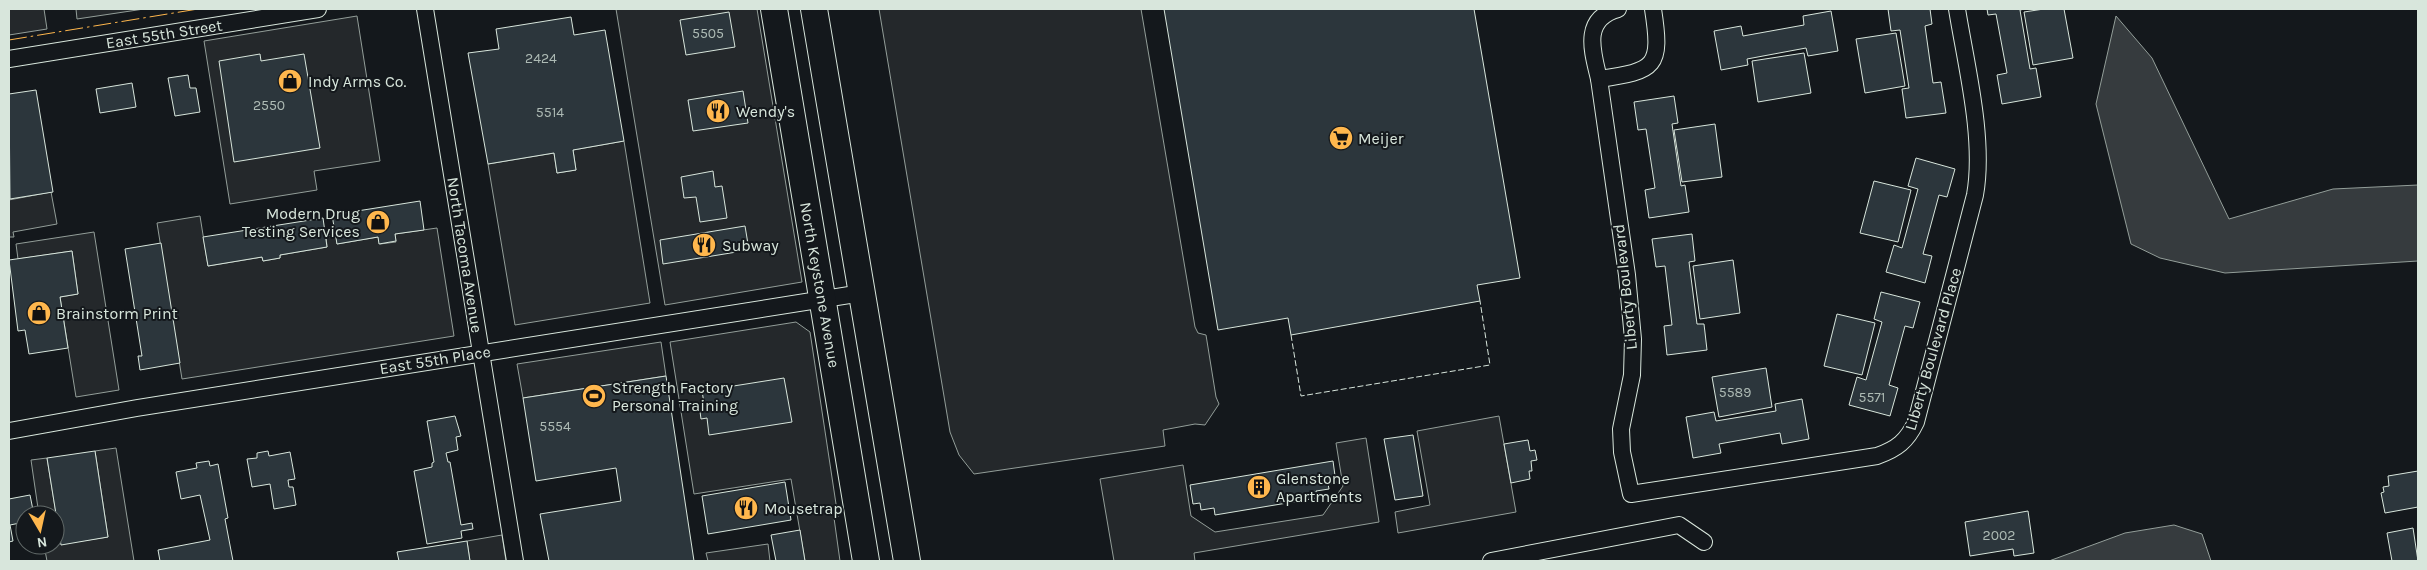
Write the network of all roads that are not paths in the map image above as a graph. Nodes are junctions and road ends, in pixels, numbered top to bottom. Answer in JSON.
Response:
{"nodes":[{"id":1,"x":318,"y":9,"type":"edge"},
{"id":2,"x":425,"y":9,"type":"edge"},
{"id":3,"x":774,"y":9,"type":"edge"},
{"id":4,"x":814,"y":9,"type":"edge"},
{"id":5,"x":1618,"y":9,"type":"edge"},
{"id":6,"x":1653,"y":9,"type":"edge"},
{"id":7,"x":1957,"y":9,"type":"edge"},
{"id":8,"x":9,"y":59,"type":"edge"},
{"id":9,"x":1599,"y":79,"type":"junction"},
{"id":10,"x":862,"y":293,"type":"junction"},
{"id":11,"x":822,"y":299,"type":"junction"},
{"id":12,"x":481,"y":353,"type":"junction"},
{"id":13,"x":9,"y":431,"type":"edge"},
{"id":14,"x":1630,"y":494,"type":"joint"},
{"id":15,"x":1704,"y":542,"type":"dead end"},
{"id":16,"x":515,"y":561,"type":"edge"},
{"id":17,"x":866,"y":561,"type":"edge"},
{"id":18,"x":907,"y":561,"type":"edge"},
{"id":19,"x":1491,"y":561,"type":"edge"}],
"edges":[{"from":1,"to":8,"type":"street","name":"East 55th Street"},
{"from":2,"to":12,"type":"street","name":"North Tacoma Avenue"},
{"from":3,"to":11,"type":"main road","name":"North Keystone Avenue"},
{"from":4,"to":10,"type":"main road"},
{"from":5,"to":9,"type":"street","name":"Liberty Boulevard"},
{"from":6,"to":9,"type":"street"},
{"from":7,"to":14,"type":"street","name":"Liberty Boulevard Place"},
{"from":9,"to":14,"type":"street","name":"Liberty Boulevard"},
{"from":10,"to":11,"type":"street","name":"East 55th Place"},
{"from":10,"to":18,"type":"main road"},
{"from":11,"to":12,"type":"street","name":"East 55th Place"},
{"from":11,"to":17,"type":"main road","name":"North Keystone Avenue"},
{"from":12,"to":13,"type":"street","name":"East 55th Place"},
{"from":12,"to":16,"type":"street","name":"North Tacoma Avenue"},
{"from":15,"to":19,"type":"street"}]}
